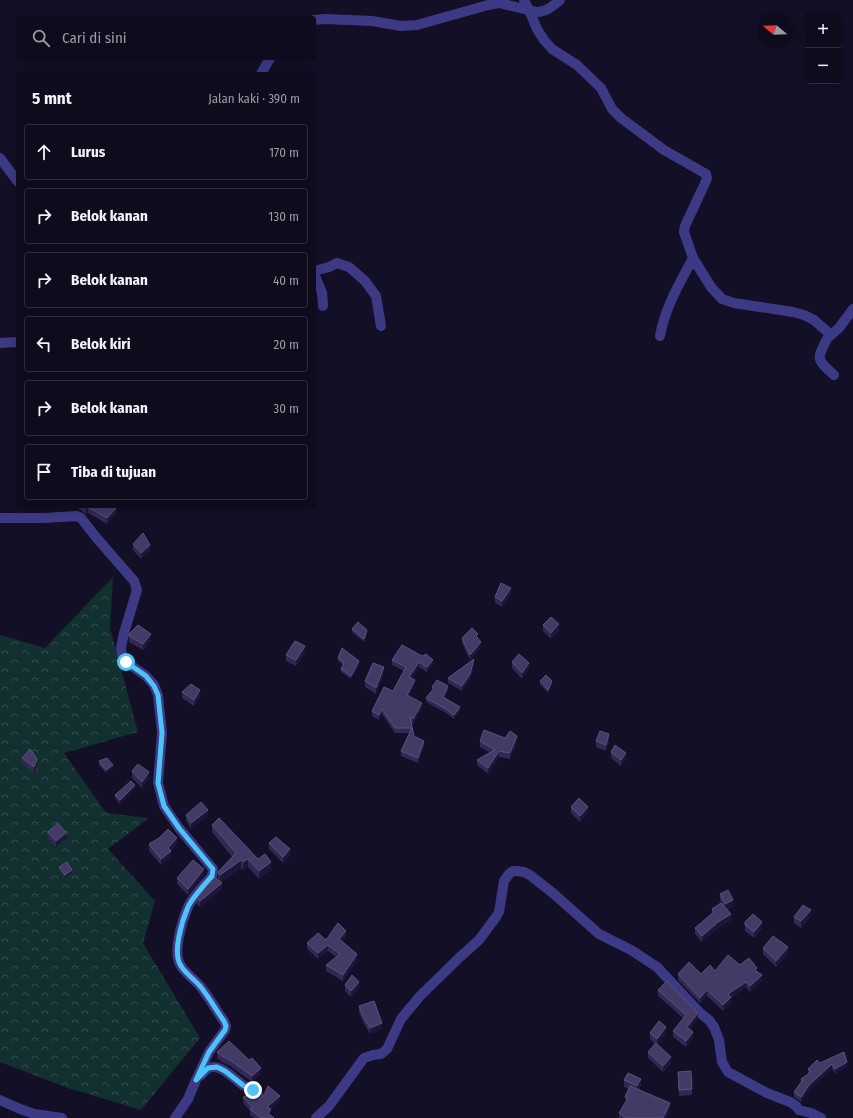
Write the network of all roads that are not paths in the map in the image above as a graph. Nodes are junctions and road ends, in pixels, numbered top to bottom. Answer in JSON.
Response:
{"nodes":[{"id":1,"x":524,"y":0,"type":"edge"},
{"id":2,"x":560,"y":0,"type":"edge"},
{"id":3,"x":529,"y":10,"type":"junction"},
{"id":4,"x":316,"y":20,"type":"edge"},
{"id":5,"x":269,"y":60,"type":"edge"},
{"id":6,"x":262,"y":72,"type":"edge"},
{"id":7,"x":0,"y":158,"type":"edge"},
{"id":8,"x":16,"y":179,"type":"edge"},
{"id":9,"x":693,"y":258,"type":"junction"},
{"id":10,"x":316,"y":271,"type":"edge"},
{"id":11,"x":316,"y":277,"type":"edge"},
{"id":12,"x":323,"y":306,"type":"dead end"},
{"id":13,"x":853,"y":309,"type":"edge"},
{"id":14,"x":381,"y":326,"type":"dead end"},
{"id":15,"x":831,"y":335,"type":"junction"},
{"id":16,"x":660,"y":336,"type":"dead end"},
{"id":17,"x":16,"y":342,"type":"edge"},
{"id":18,"x":0,"y":343,"type":"edge"},
{"id":19,"x":834,"y":375,"type":"dead end"},
{"id":20,"x":0,"y":518,"type":"edge"},
{"id":21,"x":196,"y":1080,"type":"junction"},
{"id":22,"x":258,"y":1096,"type":"dead end"},
{"id":23,"x":0,"y":1100,"type":"edge"},
{"id":24,"x":62,"y":1118,"type":"edge"},
{"id":25,"x":175,"y":1118,"type":"edge"},
{"id":26,"x":316,"y":1118,"type":"edge"},
{"id":27,"x":821,"y":1118,"type":"edge"}],
"edges":[{"from":1,"to":3,"type":"street"},
{"from":2,"to":3,"type":"street"},
{"from":3,"to":4,"type":"street"},
{"from":3,"to":9,"type":"street"},
{"from":5,"to":6,"type":"street"},
{"from":7,"to":8,"type":"street"},
{"from":9,"to":15,"type":"street"},
{"from":9,"to":16,"type":"street"},
{"from":10,"to":14,"type":"street"},
{"from":11,"to":12,"type":"street"},
{"from":13,"to":15,"type":"street"},
{"from":15,"to":19,"type":"street"},
{"from":17,"to":18,"type":"street"},
{"from":20,"to":21,"type":"street"},
{"from":21,"to":22,"type":"street"},
{"from":21,"to":25,"type":"street"},
{"from":23,"to":24,"type":"street"},
{"from":26,"to":27,"type":"street"}]}
